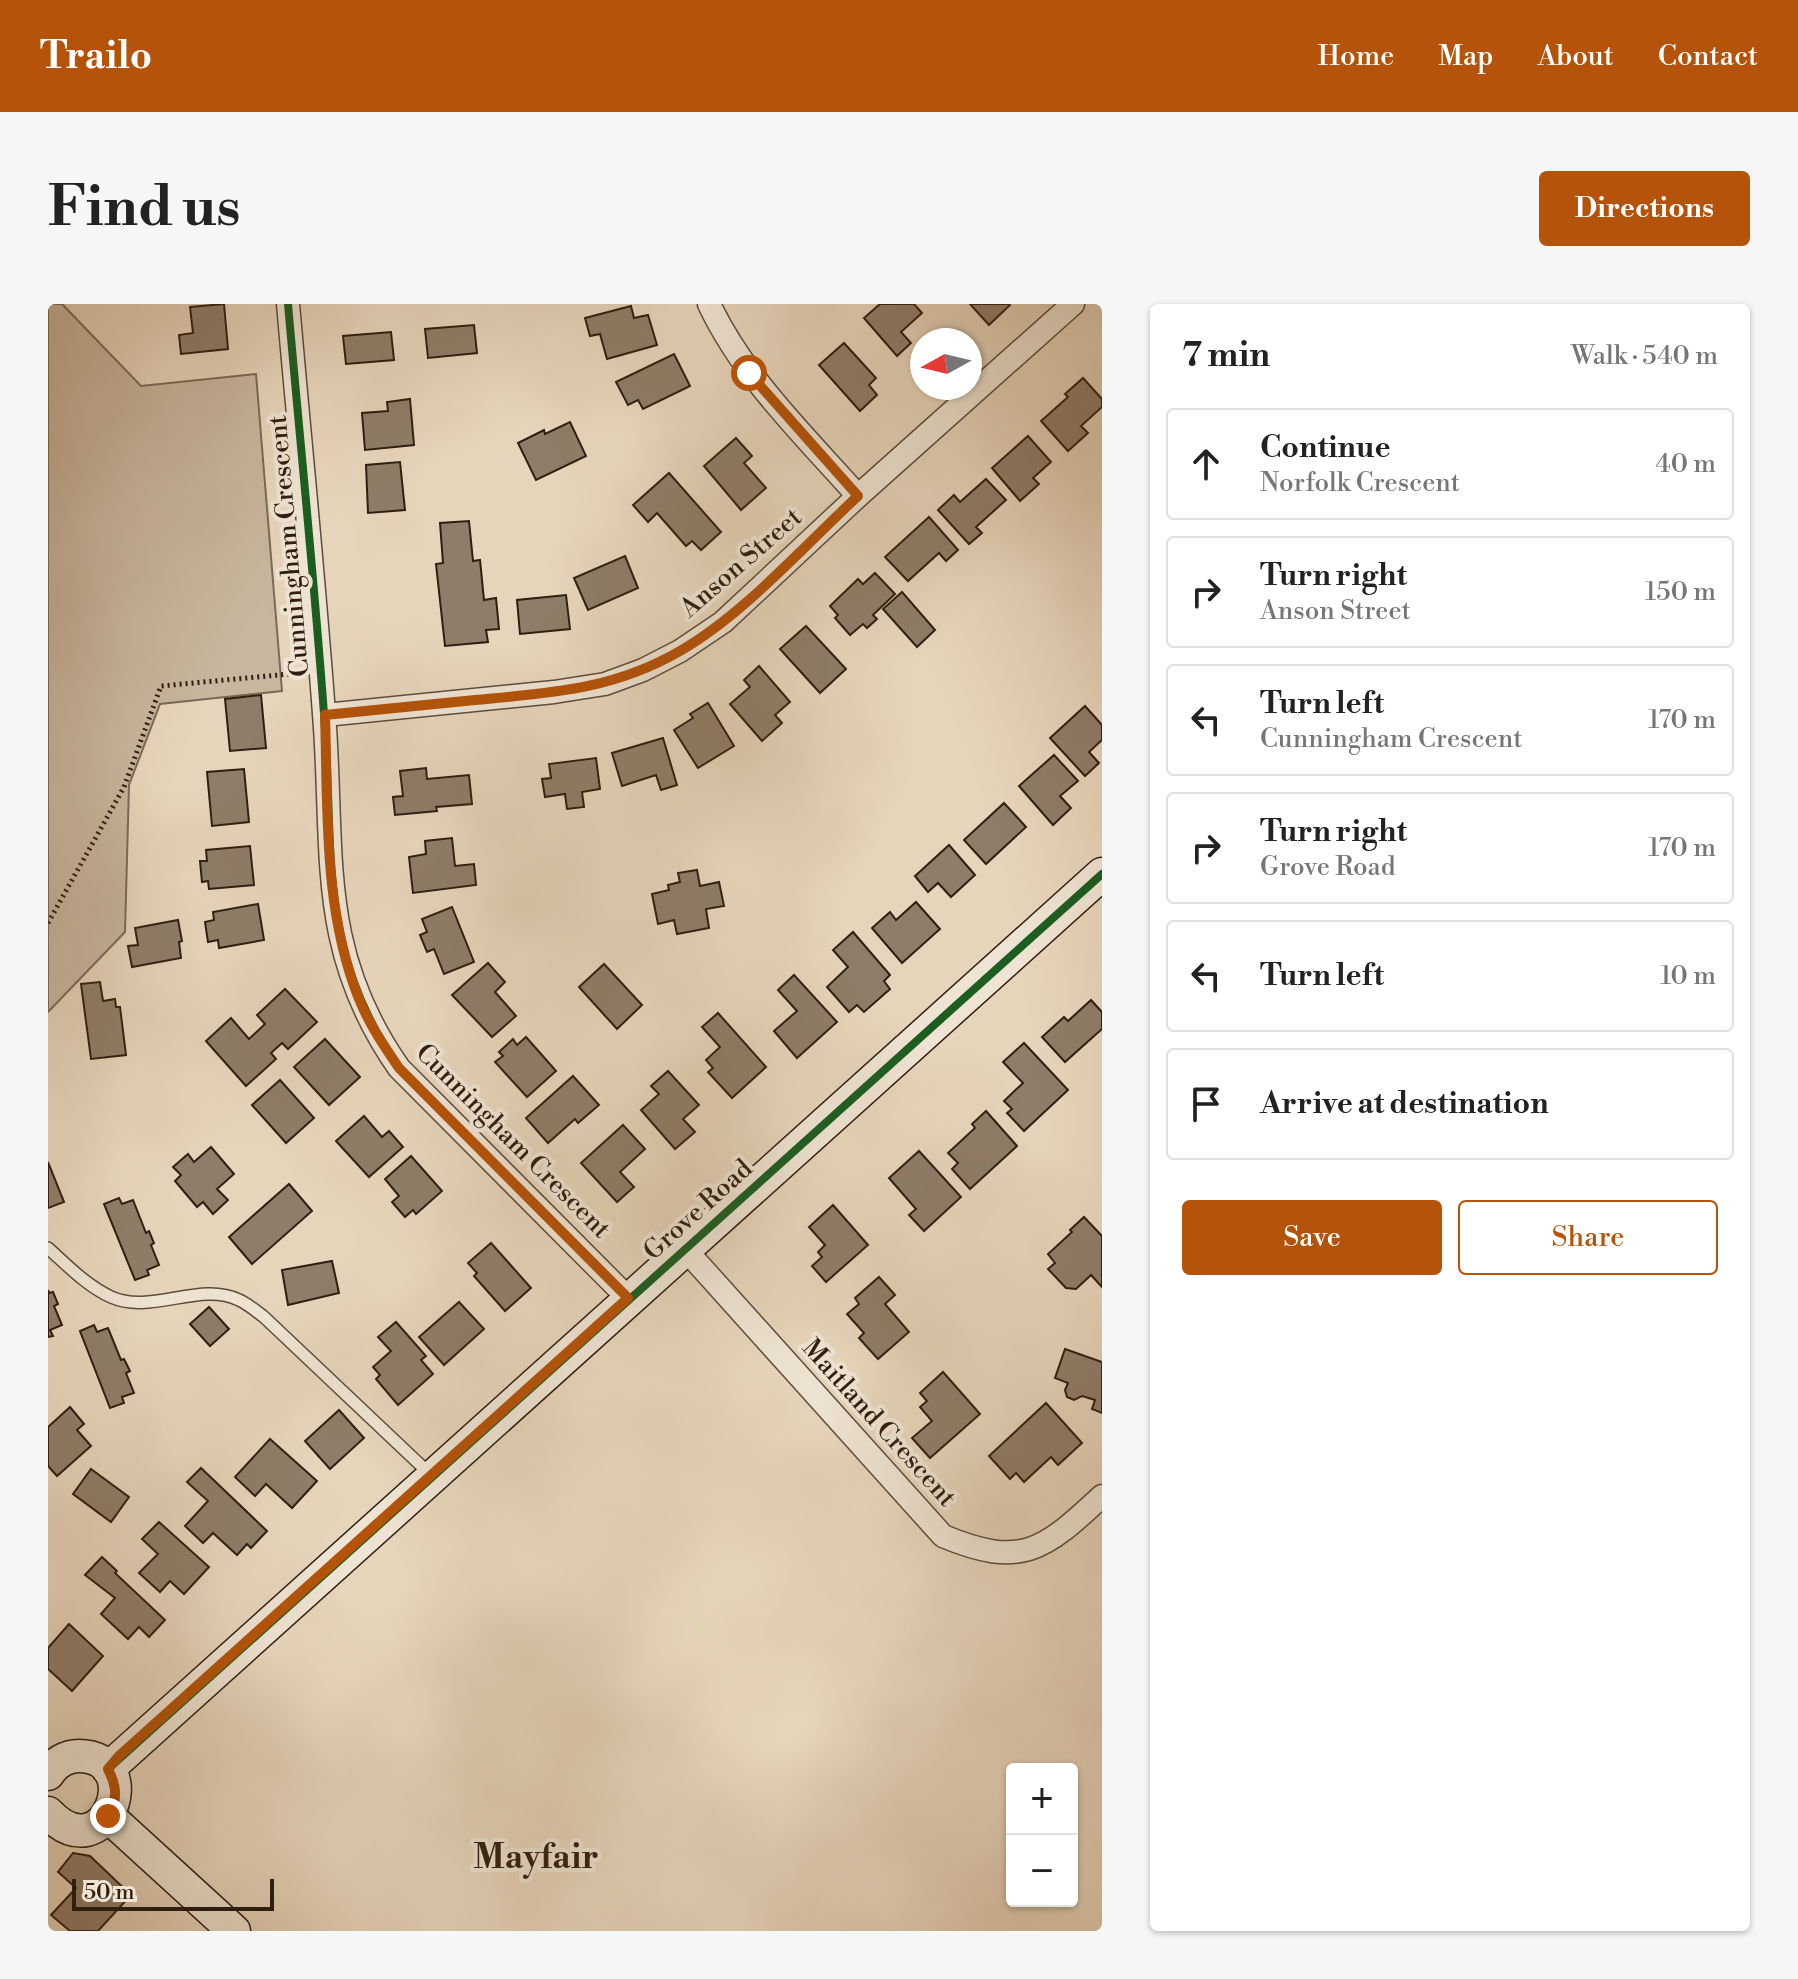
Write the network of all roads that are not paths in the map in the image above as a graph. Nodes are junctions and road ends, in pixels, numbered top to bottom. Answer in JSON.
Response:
{"nodes":[{"id":1,"x":288,"y":304,"type":"edge"},
{"id":2,"x":709,"y":304,"type":"edge"},
{"id":3,"x":1073,"y":304,"type":"edge"},
{"id":4,"x":858,"y":496,"type":"junction"},
{"id":5,"x":325,"y":715,"type":"junction"},
{"id":6,"x":1102,"y":874,"type":"edge"},
{"id":7,"x":48,"y":1248,"type":"edge"},
{"id":8,"x":684,"y":1248,"type":"junction"},
{"id":9,"x":628,"y":1298,"type":"junction"},
{"id":10,"x":431,"y":1476,"type":"junction"},
{"id":11,"x":1102,"y":1496,"type":"edge"},
{"id":12,"x":49,"y":1769,"type":"edge"},
{"id":13,"x":108,"y":1769,"type":"junction"},
{"id":14,"x":48,"y":1813,"type":"edge"},
{"id":15,"x":108,"y":1816,"type":"junction"},
{"id":16,"x":234,"y":1931,"type":"edge"}],
"edges":[{"from":1,"to":5,"type":"street","name":"Cunningham Crescent"},
{"from":2,"to":4,"type":"street"},
{"from":3,"to":4,"type":"street","name":"Anson Street"},
{"from":4,"to":5,"type":"street","name":"Anson Street"},
{"from":5,"to":9,"type":"street","name":"Cunningham Crescent"},
{"from":6,"to":8,"type":"main road","name":"Grove Road"},
{"from":7,"to":10,"type":"lane"},
{"from":8,"to":9,"type":"main road","name":"Grove Road"},
{"from":8,"to":11,"type":"street","name":"Maitland Crescent"},
{"from":9,"to":10,"type":"main road","name":"Grove Road"},
{"from":10,"to":13,"type":"main road","name":"Grove Road"},
{"from":12,"to":13,"type":"main road"},
{"from":13,"to":15,"type":"main road"},
{"from":14,"to":15,"type":"main road"},
{"from":15,"to":16,"type":"main road"}]}
